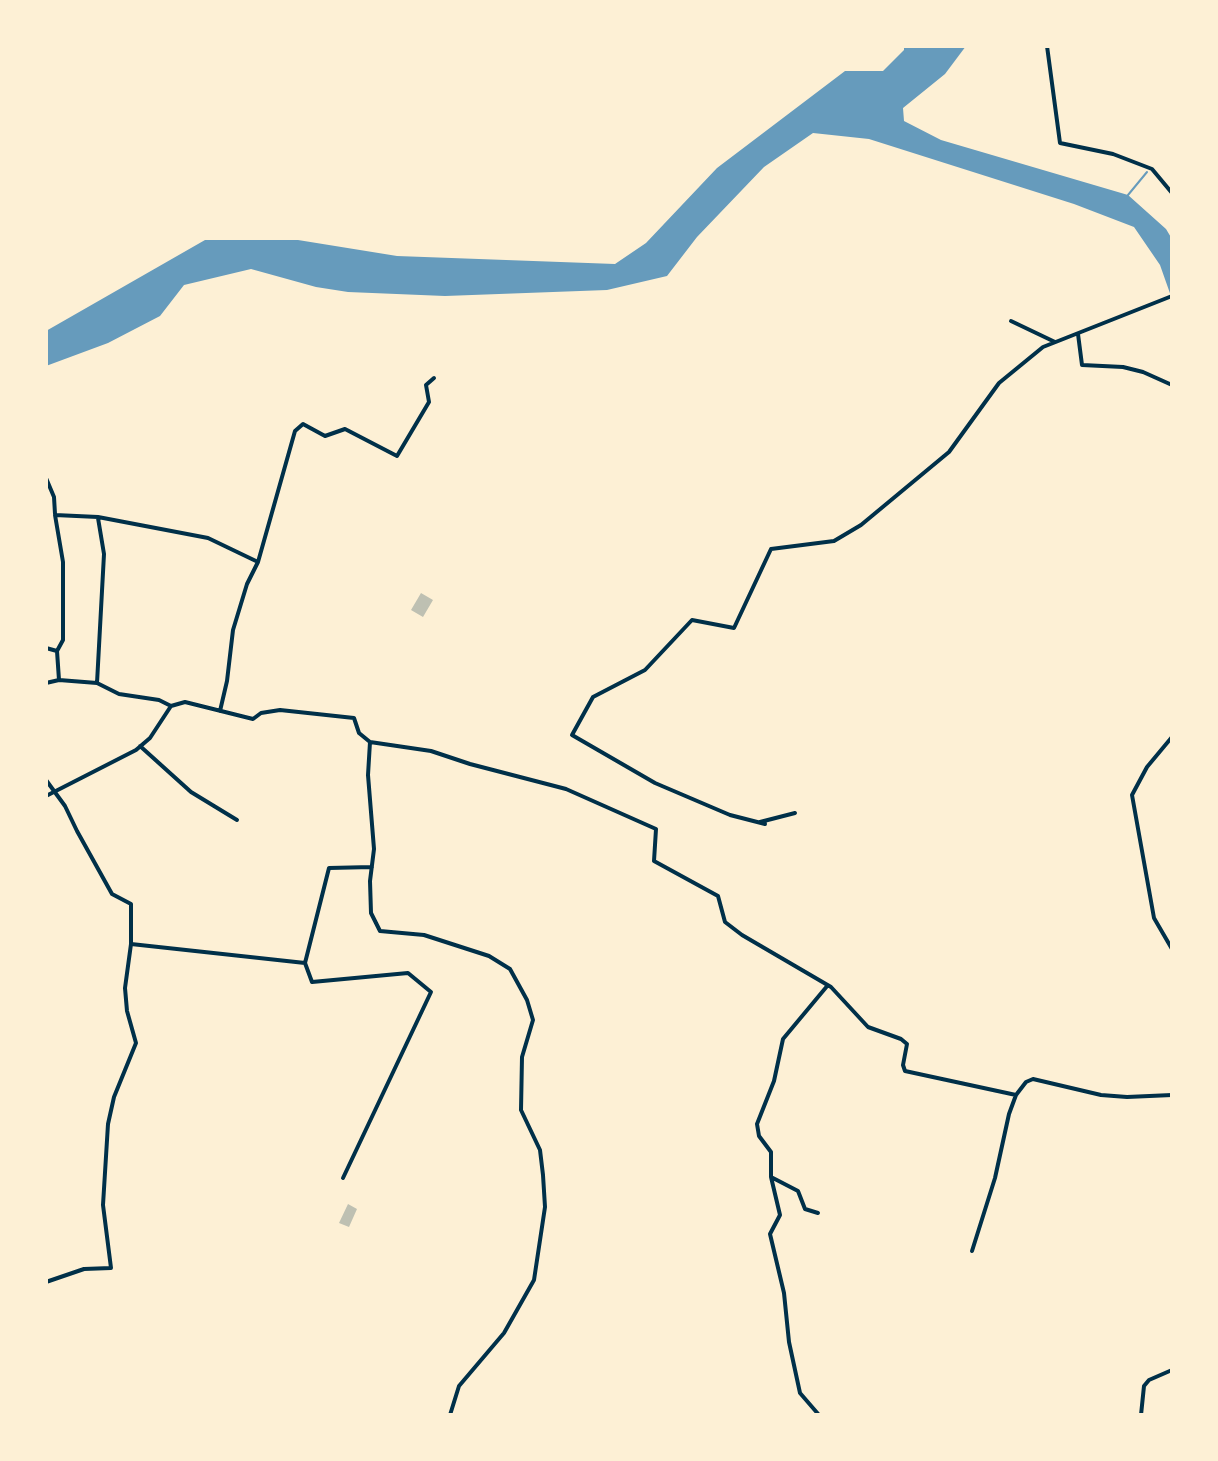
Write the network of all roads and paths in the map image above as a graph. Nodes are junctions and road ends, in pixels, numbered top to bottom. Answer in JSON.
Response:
{"nodes":[{"id":1,"x":1047,"y":46,"type":"edge"},
{"id":2,"x":1172,"y":193,"type":"edge"},
{"id":3,"x":1172,"y":296,"type":"edge"},
{"id":4,"x":1011,"y":321,"type":"dead end"},
{"id":5,"x":1078,"y":334,"type":"junction"},
{"id":6,"x":1055,"y":342,"type":"junction"},
{"id":7,"x":434,"y":378,"type":"dead end"},
{"id":8,"x":1172,"y":385,"type":"edge"},
{"id":9,"x":46,"y":478,"type":"edge"},
{"id":10,"x":55,"y":515,"type":"junction"},
{"id":11,"x":98,"y":517,"type":"junction"},
{"id":12,"x":258,"y":562,"type":"junction"},
{"id":13,"x":46,"y":648,"type":"edge"},
{"id":14,"x":57,"y":651,"type":"junction"},
{"id":15,"x":59,"y":680,"type":"junction"},
{"id":16,"x":46,"y":683,"type":"edge"},
{"id":17,"x":97,"y":683,"type":"junction"},
{"id":18,"x":171,"y":706,"type":"junction"},
{"id":19,"x":220,"y":711,"type":"junction"},
{"id":20,"x":1172,"y":737,"type":"edge"},
{"id":21,"x":370,"y":742,"type":"junction"},
{"id":22,"x":140,"y":746,"type":"junction"},
{"id":23,"x":46,"y":780,"type":"edge"},
{"id":24,"x":55,"y":791,"type":"junction"},
{"id":25,"x":46,"y":796,"type":"edge"},
{"id":26,"x":795,"y":813,"type":"dead end"},
{"id":27,"x":237,"y":820,"type":"dead end"},
{"id":28,"x":757,"y":822,"type":"junction"},
{"id":29,"x":765,"y":824,"type":"dead end"},
{"id":30,"x":372,"y":867,"type":"junction"},
{"id":31,"x":131,"y":944,"type":"junction"},
{"id":32,"x":1172,"y":949,"type":"edge"},
{"id":33,"x":305,"y":963,"type":"junction"},
{"id":34,"x":828,"y":985,"type":"junction"},
{"id":35,"x":1016,"y":1095,"type":"junction"},
{"id":36,"x":1172,"y":1095,"type":"edge"},
{"id":37,"x":771,"y":1177,"type":"junction"},
{"id":38,"x":343,"y":1178,"type":"dead end"},
{"id":39,"x":818,"y":1213,"type":"dead end"},
{"id":40,"x":972,"y":1251,"type":"dead end"},
{"id":41,"x":46,"y":1282,"type":"edge"},
{"id":42,"x":1172,"y":1370,"type":"edge"},
{"id":43,"x":450,"y":1415,"type":"edge"},
{"id":44,"x":819,"y":1415,"type":"edge"},
{"id":45,"x":1141,"y":1415,"type":"edge"}],
"edges":[{"from":1,"to":2,"type":"street"},
{"from":3,"to":5,"type":"street"},
{"from":4,"to":6,"type":"street"},
{"from":5,"to":6,"type":"street"},
{"from":5,"to":8,"type":"street"},
{"from":6,"to":28,"type":"street"},
{"from":7,"to":12,"type":"street"},
{"from":9,"to":10,"type":"street"},
{"from":10,"to":11,"type":"street"},
{"from":10,"to":14,"type":"street"},
{"from":11,"to":12,"type":"street"},
{"from":11,"to":17,"type":"street"},
{"from":12,"to":19,"type":"street"},
{"from":13,"to":14,"type":"street"},
{"from":14,"to":15,"type":"street"},
{"from":15,"to":16,"type":"street"},
{"from":15,"to":17,"type":"street"},
{"from":17,"to":18,"type":"street"},
{"from":18,"to":19,"type":"street"},
{"from":18,"to":22,"type":"street"},
{"from":19,"to":21,"type":"street"},
{"from":20,"to":32,"type":"street"},
{"from":21,"to":30,"type":"street"},
{"from":21,"to":34,"type":"street"},
{"from":22,"to":24,"type":"street"},
{"from":22,"to":27,"type":"street"},
{"from":23,"to":24,"type":"street"},
{"from":24,"to":25,"type":"street"},
{"from":24,"to":31,"type":"street"},
{"from":26,"to":28,"type":"street"},
{"from":28,"to":29,"type":"street"},
{"from":30,"to":33,"type":"street"},
{"from":30,"to":43,"type":"street"},
{"from":31,"to":33,"type":"street"},
{"from":31,"to":41,"type":"street"},
{"from":33,"to":38,"type":"street"},
{"from":34,"to":35,"type":"street"},
{"from":34,"to":37,"type":"street"},
{"from":35,"to":36,"type":"street"},
{"from":35,"to":40,"type":"street"},
{"from":37,"to":39,"type":"street"},
{"from":37,"to":44,"type":"street"},
{"from":42,"to":45,"type":"street"}]}
